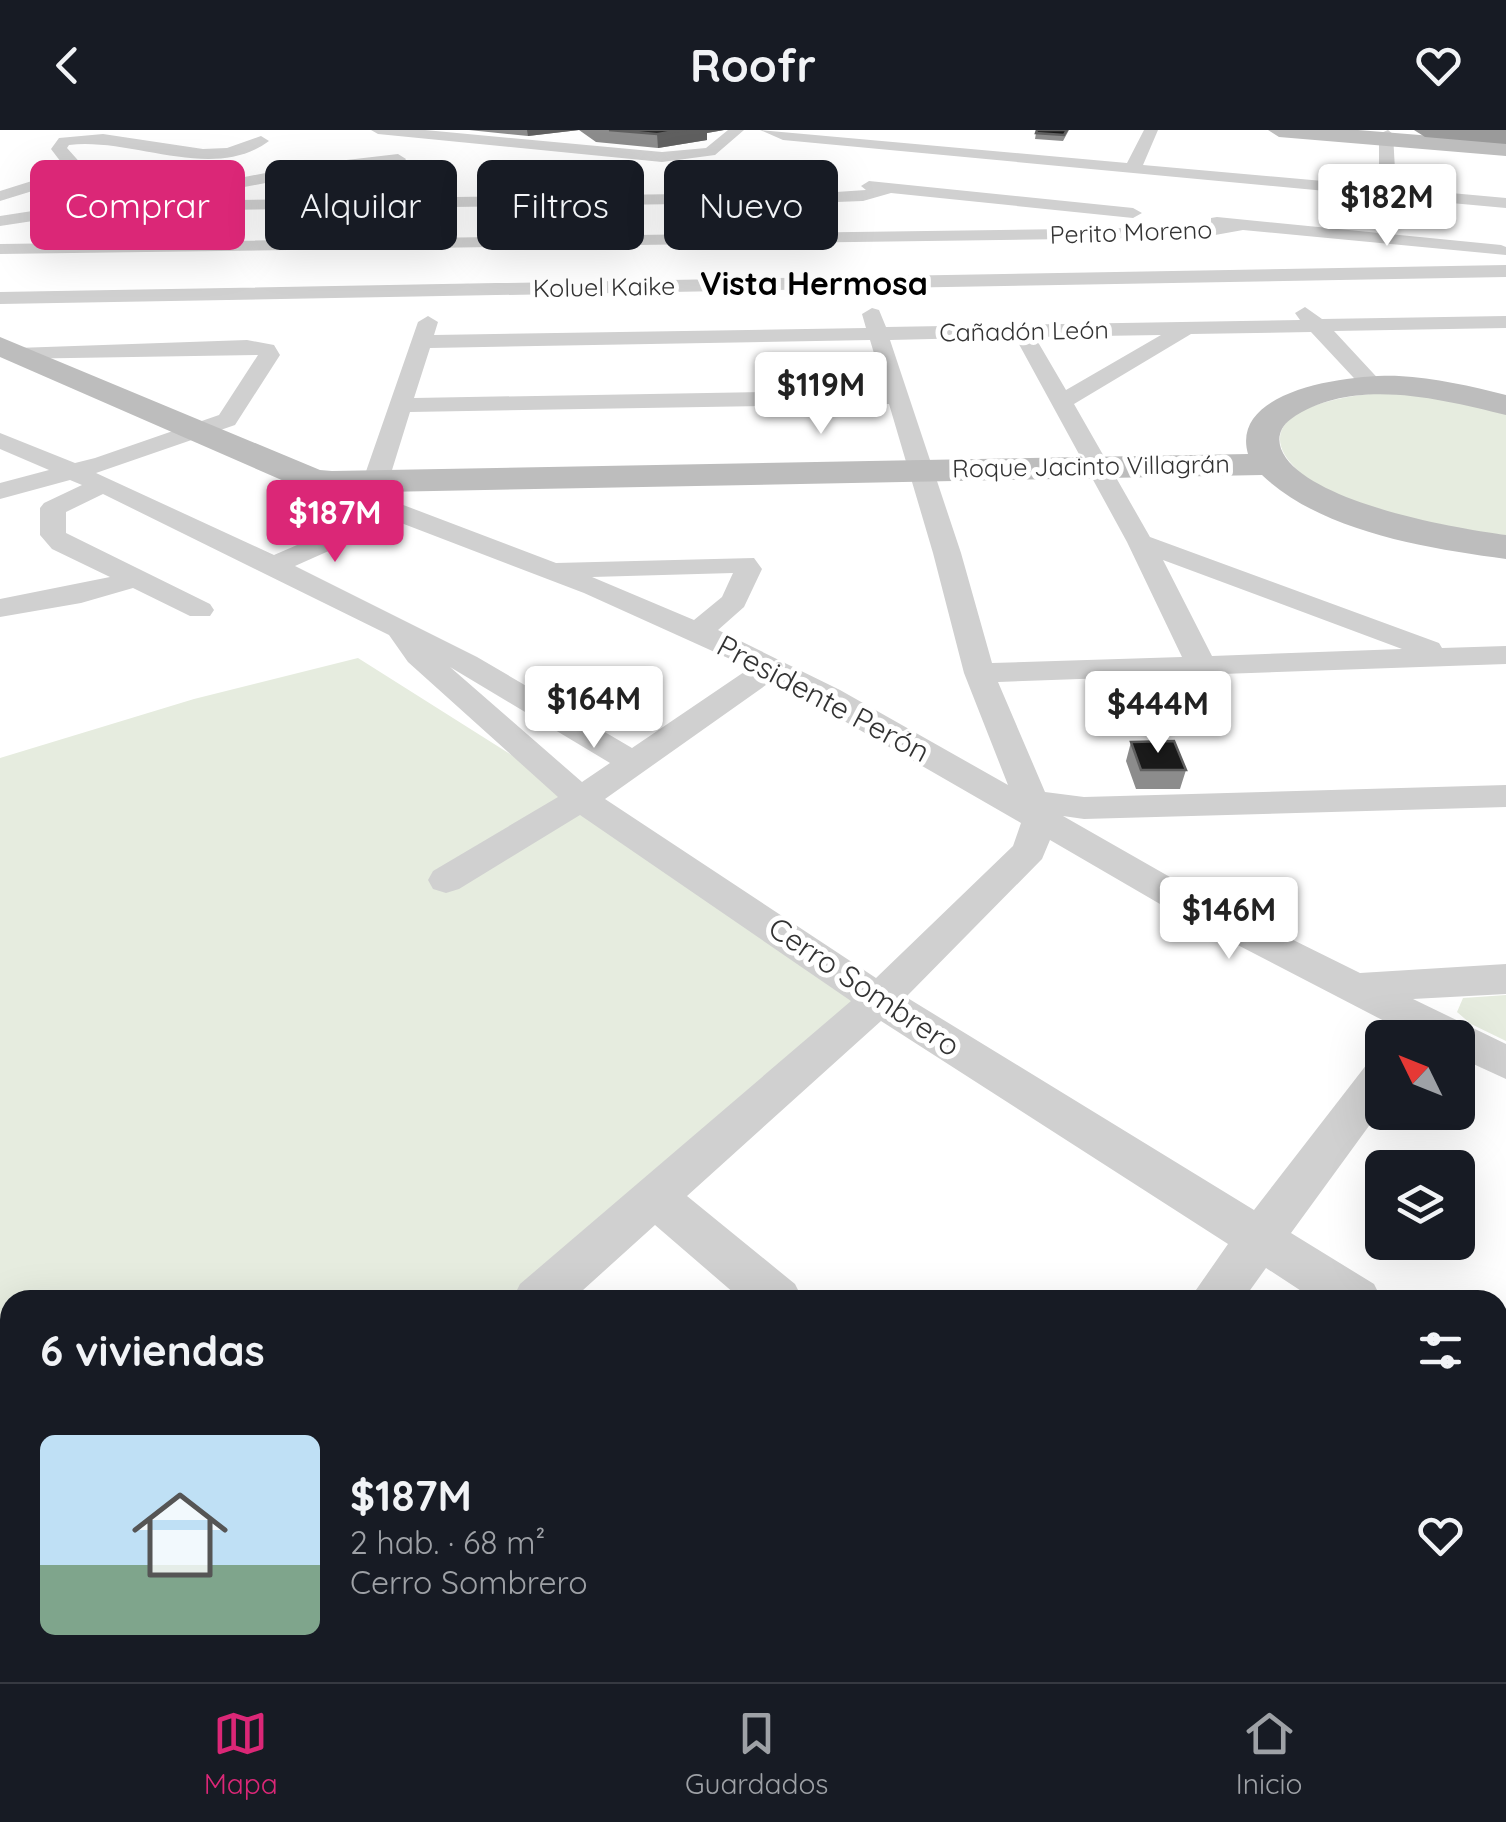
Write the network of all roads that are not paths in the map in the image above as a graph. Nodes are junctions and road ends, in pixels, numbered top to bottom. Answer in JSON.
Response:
{"nodes":[{"id":1,"x":378,"y":130,"type":"edge"},
{"id":2,"x":736,"y":130,"type":"edge"},
{"id":3,"x":1151,"y":130,"type":"edge"},
{"id":4,"x":1279,"y":130,"type":"edge"},
{"id":5,"x":1425,"y":130,"type":"edge"},
{"id":6,"x":770,"y":132,"type":"edge"},
{"id":7,"x":1382,"y":134,"type":"edge"},
{"id":8,"x":1475,"y":134,"type":"junction"},
{"id":9,"x":1506,"y":137,"type":"edge"},
{"id":10,"x":261,"y":141,"type":"dead end"},
{"id":11,"x":1506,"y":149,"type":"edge"},
{"id":12,"x":398,"y":159,"type":"dead end"},
{"id":13,"x":69,"y":160,"type":"edge"},
{"id":14,"x":1133,"y":168,"type":"junction"},
{"id":15,"x":0,"y":174,"type":"edge"},
{"id":16,"x":30,"y":181,"type":"edge"},
{"id":17,"x":245,"y":181,"type":"edge"},
{"id":18,"x":838,"y":182,"type":"edge"},
{"id":19,"x":30,"y":188,"type":"edge"},
{"id":20,"x":891,"y":188,"type":"junction"},
{"id":21,"x":1387,"y":192,"type":"junction"},
{"id":22,"x":0,"y":196,"type":"edge"},
{"id":23,"x":473,"y":196,"type":"junction"},
{"id":24,"x":477,"y":196,"type":"edge"},
{"id":25,"x":838,"y":197,"type":"edge"},
{"id":26,"x":245,"y":203,"type":"edge"},
{"id":27,"x":1506,"y":203,"type":"edge"},
{"id":28,"x":838,"y":207,"type":"edge"},
{"id":29,"x":30,"y":216,"type":"edge"},
{"id":30,"x":0,"y":221,"type":"edge"},
{"id":31,"x":1241,"y":225,"type":"junction"},
{"id":32,"x":844,"y":238,"type":"junction"},
{"id":33,"x":1388,"y":240,"type":"junction"},
{"id":34,"x":30,"y":248,"type":"edge"},
{"id":35,"x":0,"y":249,"type":"edge"},
{"id":36,"x":50,"y":250,"type":"edge"},
{"id":37,"x":94,"y":250,"type":"edge"},
{"id":38,"x":1506,"y":252,"type":"edge"},
{"id":39,"x":448,"y":267,"type":"junction"},
{"id":40,"x":1506,"y":272,"type":"edge"},
{"id":41,"x":1268,"y":276,"type":"junction"},
{"id":42,"x":860,"y":282,"type":"junction"},
{"id":43,"x":0,"y":299,"type":"edge"},
{"id":44,"x":1449,"y":322,"type":"junction"},
{"id":45,"x":1506,"y":322,"type":"edge"},
{"id":46,"x":1316,"y":324,"type":"junction"},
{"id":47,"x":1187,"y":327,"type":"junction"},
{"id":48,"x":1022,"y":332,"type":"junction"},
{"id":49,"x":880,"y":334,"type":"junction"},
{"id":50,"x":1506,"y":339,"type":"edge"},
{"id":51,"x":421,"y":342,"type":"junction"},
{"id":52,"x":9,"y":350,"type":"edge"},
{"id":53,"x":1374,"y":386,"type":"junction"},
{"id":54,"x":896,"y":397,"type":"junction"},
{"id":55,"x":1061,"y":402,"type":"junction"},
{"id":56,"x":401,"y":405,"type":"junction"},
{"id":57,"x":1506,"y":405,"type":"edge"},
{"id":58,"x":196,"y":431,"type":"junction"},
{"id":59,"x":0,"y":440,"type":"edge"},
{"id":60,"x":1269,"y":464,"type":"junction"},
{"id":61,"x":1094,"y":466,"type":"junction"},
{"id":62,"x":919,"y":468,"type":"junction"},
{"id":63,"x":87,"y":478,"type":"junction"},
{"id":64,"x":0,"y":491,"type":"edge"},
{"id":65,"x":375,"y":498,"type":"junction"},
{"id":66,"x":1140,"y":542,"type":"junction"},
{"id":67,"x":1506,"y":547,"type":"edge"},
{"id":68,"x":270,"y":567,"type":"junction"},
{"id":69,"x":546,"y":569,"type":"junction"},
{"id":70,"x":134,"y":580,"type":"junction"},
{"id":71,"x":0,"y":608,"type":"edge"},
{"id":72,"x":200,"y":610,"type":"dead end"},
{"id":73,"x":698,"y":632,"type":"junction"},
{"id":74,"x":402,"y":634,"type":"junction"},
{"id":75,"x":1506,"y":655,"type":"edge"},
{"id":76,"x":1447,"y":656,"type":"junction"},
{"id":77,"x":1202,"y":666,"type":"junction"},
{"id":78,"x":772,"y":667,"type":"junction"},
{"id":79,"x":978,"y":673,"type":"junction"},
{"id":80,"x":634,"y":763,"type":"junction"},
{"id":81,"x":1506,"y":796,"type":"edge"},
{"id":82,"x":581,"y":798,"type":"junction"},
{"id":83,"x":1035,"y":810,"type":"junction"},
{"id":84,"x":446,"y":880,"type":"dead end"},
{"id":85,"x":1506,"y":979,"type":"edge"},
{"id":86,"x":1355,"y":988,"type":"junction"},
{"id":87,"x":880,"y":1000,"type":"junction"},
{"id":88,"x":1410,"y":1020,"type":"edge"},
{"id":89,"x":1475,"y":1051,"type":"edge"},
{"id":90,"x":1506,"y":1064,"type":"edge"},
{"id":91,"x":1365,"y":1099,"type":"edge"},
{"id":92,"x":653,"y":1196,"type":"junction"},
{"id":93,"x":1260,"y":1238,"type":"junction"},
{"id":94,"x":547,"y":1290,"type":"edge"},
{"id":95,"x":766,"y":1290,"type":"edge"},
{"id":96,"x":1221,"y":1290,"type":"edge"},
{"id":97,"x":1342,"y":1290,"type":"edge"}],
"edges":[{"from":1,"to":2,"type":"street"},
{"from":3,"to":14,"type":"street"},
{"from":4,"to":7,"type":"street"},
{"from":5,"to":8,"type":"highway"},
{"from":6,"to":14,"type":"street"},
{"from":7,"to":8,"type":"street"},
{"from":7,"to":11,"type":"street"},
{"from":7,"to":21,"type":"street"},
{"from":8,"to":9,"type":"highway"},
{"from":10,"to":13,"type":"street"},
{"from":12,"to":17,"type":"street"},
{"from":14,"to":21,"type":"street"},
{"from":15,"to":16,"type":"street"},
{"from":18,"to":20,"type":"street"},
{"from":19,"to":22,"type":"street"},
{"from":20,"to":25,"type":"street"},
{"from":20,"to":31,"type":"street"},
{"from":21,"to":27,"type":"street"},
{"from":21,"to":33,"type":"street"},
{"from":23,"to":24,"type":"street"},
{"from":23,"to":26,"type":"street"},
{"from":23,"to":39,"type":"street"},
{"from":28,"to":32,"type":"street"},
{"from":29,"to":30,"type":"street"},
{"from":31,"to":32,"type":"street","name":"Perito Moreno"},
{"from":31,"to":33,"type":"street"},
{"from":32,"to":39,"type":"street","name":"Perito Moreno"},
{"from":32,"to":42,"type":"street"},
{"from":33,"to":38,"type":"street"},
{"from":34,"to":35,"type":"street","name":"Perito Moreno"},
{"from":36,"to":43,"type":"street"},
{"from":37,"to":39,"type":"street","name":"Perito Moreno"},
{"from":39,"to":42,"type":"street","name":"Koluel Kaike"},
{"from":39,"to":43,"type":"street","name":"Koluel Kaike"},
{"from":39,"to":51,"type":"street"},
{"from":40,"to":41,"type":"street","name":"Koluel Kaike"},
{"from":41,"to":42,"type":"street","name":"Koluel Kaike"},
{"from":41,"to":46,"type":"street"},
{"from":42,"to":49,"type":"street"},
{"from":44,"to":45,"type":"street","name":"Cañadón León"},
{"from":44,"to":46,"type":"street","name":"Cañadón León"},
{"from":44,"to":50,"type":"street"},
{"from":46,"to":47,"type":"street","name":"Cañadón León"},
{"from":46,"to":53,"type":"street"},
{"from":47,"to":48,"type":"street","name":"Cañadón León"},
{"from":47,"to":55,"type":"street"},
{"from":48,"to":49,"type":"street","name":"Cañadón León"},
{"from":48,"to":55,"type":"street"},
{"from":49,"to":51,"type":"street","name":"Cañadón León"},
{"from":49,"to":54,"type":"street"},
{"from":51,"to":56,"type":"street"},
{"from":52,"to":58,"type":"street"},
{"from":52,"to":58,"type":"street"},
{"from":53,"to":57,"type":"street","name":"Roque Jacinto Villagrán"},
{"from":53,"to":60,"type":"street","name":"Roque Jacinto Villagrán"},
{"from":54,"to":56,"type":"street"},
{"from":54,"to":62,"type":"street"},
{"from":55,"to":61,"type":"street"},
{"from":56,"to":65,"type":"street"},
{"from":58,"to":63,"type":"street"},
{"from":58,"to":65,"type":"street","name":"Roque Jacinto Villagrán"},
{"from":59,"to":63,"type":"street","name":"Cerro Sombrero"},
{"from":60,"to":61,"type":"street","name":"Roque Jacinto Villagrán"},
{"from":60,"to":67,"type":"street","name":"Roque Jacinto Villagrán"},
{"from":61,"to":62,"type":"street","name":"Roque Jacinto Villagrán"},
{"from":61,"to":66,"type":"street"},
{"from":62,"to":65,"type":"street","name":"Roque Jacinto Villagrán"},
{"from":62,"to":79,"type":"street"},
{"from":63,"to":64,"type":"street"},
{"from":63,"to":68,"type":"street","name":"Cerro Sombrero"},
{"from":63,"to":70,"type":"street"},
{"from":65,"to":68,"type":"street"},
{"from":65,"to":69,"type":"street","name":"Presidente Perón"},
{"from":66,"to":76,"type":"street"},
{"from":66,"to":77,"type":"street"},
{"from":68,"to":74,"type":"street","name":"Cerro Sombrero"},
{"from":69,"to":73,"type":"street","name":"Presidente Perón"},
{"from":69,"to":73,"type":"street"},
{"from":70,"to":71,"type":"street"},
{"from":70,"to":72,"type":"street"},
{"from":73,"to":78,"type":"street","name":"Presidente Perón"},
{"from":74,"to":80,"type":"street","name":"Cerro Sombrero"},
{"from":74,"to":82,"type":"street","name":"Cerro Sombrero"},
{"from":75,"to":76,"type":"street"},
{"from":76,"to":77,"type":"street"},
{"from":77,"to":79,"type":"street"},
{"from":78,"to":80,"type":"street"},
{"from":78,"to":83,"type":"street","name":"Presidente Perón"},
{"from":79,"to":83,"type":"street"},
{"from":80,"to":82,"type":"street"},
{"from":81,"to":83,"type":"street"},
{"from":82,"to":84,"type":"street"},
{"from":82,"to":87,"type":"street","name":"Cerro Sombrero"},
{"from":83,"to":86,"type":"street","name":"Presidente Perón"},
{"from":83,"to":87,"type":"street"},
{"from":85,"to":86,"type":"street"},
{"from":86,"to":88,"type":"street","name":"Presidente Perón"},
{"from":87,"to":92,"type":"street"},
{"from":87,"to":93,"type":"street","name":"Cerro Sombrero"},
{"from":89,"to":90,"type":"street","name":"Presidente Perón"},
{"from":91,"to":93,"type":"street"},
{"from":92,"to":94,"type":"street"},
{"from":92,"to":95,"type":"street"},
{"from":93,"to":96,"type":"street"},
{"from":93,"to":97,"type":"street","name":"Cerro Sombrero"}]}
